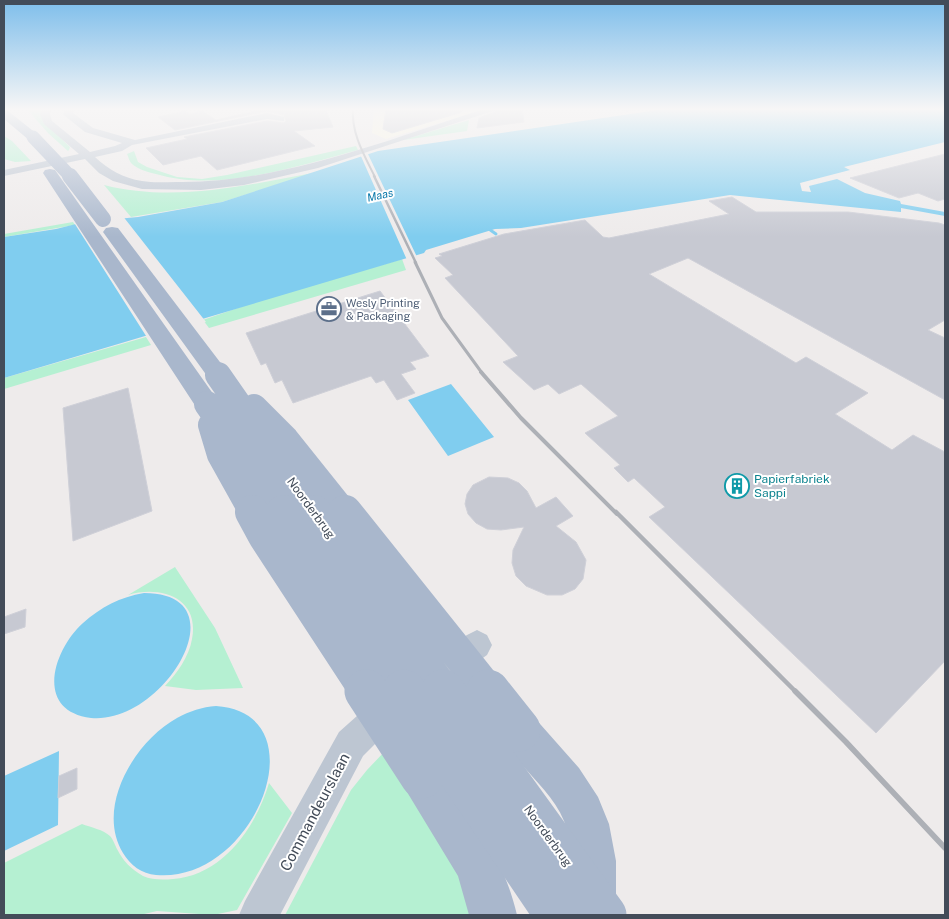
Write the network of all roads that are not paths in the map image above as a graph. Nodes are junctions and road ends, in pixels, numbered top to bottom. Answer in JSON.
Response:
{"nodes":[{"id":1,"x":36,"y":151,"type":"edge"},
{"id":2,"x":45,"y":151,"type":"edge"},
{"id":3,"x":101,"y":151,"type":"edge"},
{"id":4,"x":364,"y":151,"type":"edge"},
{"id":5,"x":93,"y":152,"type":"junction"},
{"id":6,"x":61,"y":162,"type":"junction"},
{"id":7,"x":101,"y":168,"type":"junction"},
{"id":8,"x":5,"y":169,"type":"edge"},
{"id":9,"x":180,"y":186,"type":"junction"},
{"id":10,"x":212,"y":389,"type":"junction"},
{"id":11,"x":477,"y":645,"type":"dead end"},
{"id":12,"x":259,"y":915,"type":"edge"},
{"id":13,"x":493,"y":915,"type":"edge"},
{"id":14,"x":556,"y":915,"type":"edge"},
{"id":15,"x":591,"y":915,"type":"edge"},
{"id":16,"x":605,"y":915,"type":"edge"}],
"edges":[{"from":1,"to":10,"type":"main road","name":"Noorderbrug"},
{"from":2,"to":10,"type":"main road","name":"Noorderbrug","bridge":true},
{"from":3,"to":5,"type":"street"},
{"from":4,"to":9,"type":"street"},
{"from":5,"to":6,"type":"street"},
{"from":5,"to":7,"type":"street"},
{"from":5,"to":8,"type":"street"},
{"from":5,"to":9,"type":"street"},
{"from":6,"to":7,"type":"street"},
{"from":6,"to":8,"type":"street"},
{"from":7,"to":9,"type":"street"},
{"from":10,"to":13,"type":"main road","bridge":true},
{"from":10,"to":14,"type":"main road","name":"Noorderbrug","bridge":true},
{"from":10,"to":15,"type":"main road","bridge":true},
{"from":10,"to":16,"type":"main road","name":"Noorderbrug","bridge":true},
{"from":11,"to":12,"type":"street","name":"Commandeurslaan"}]}
